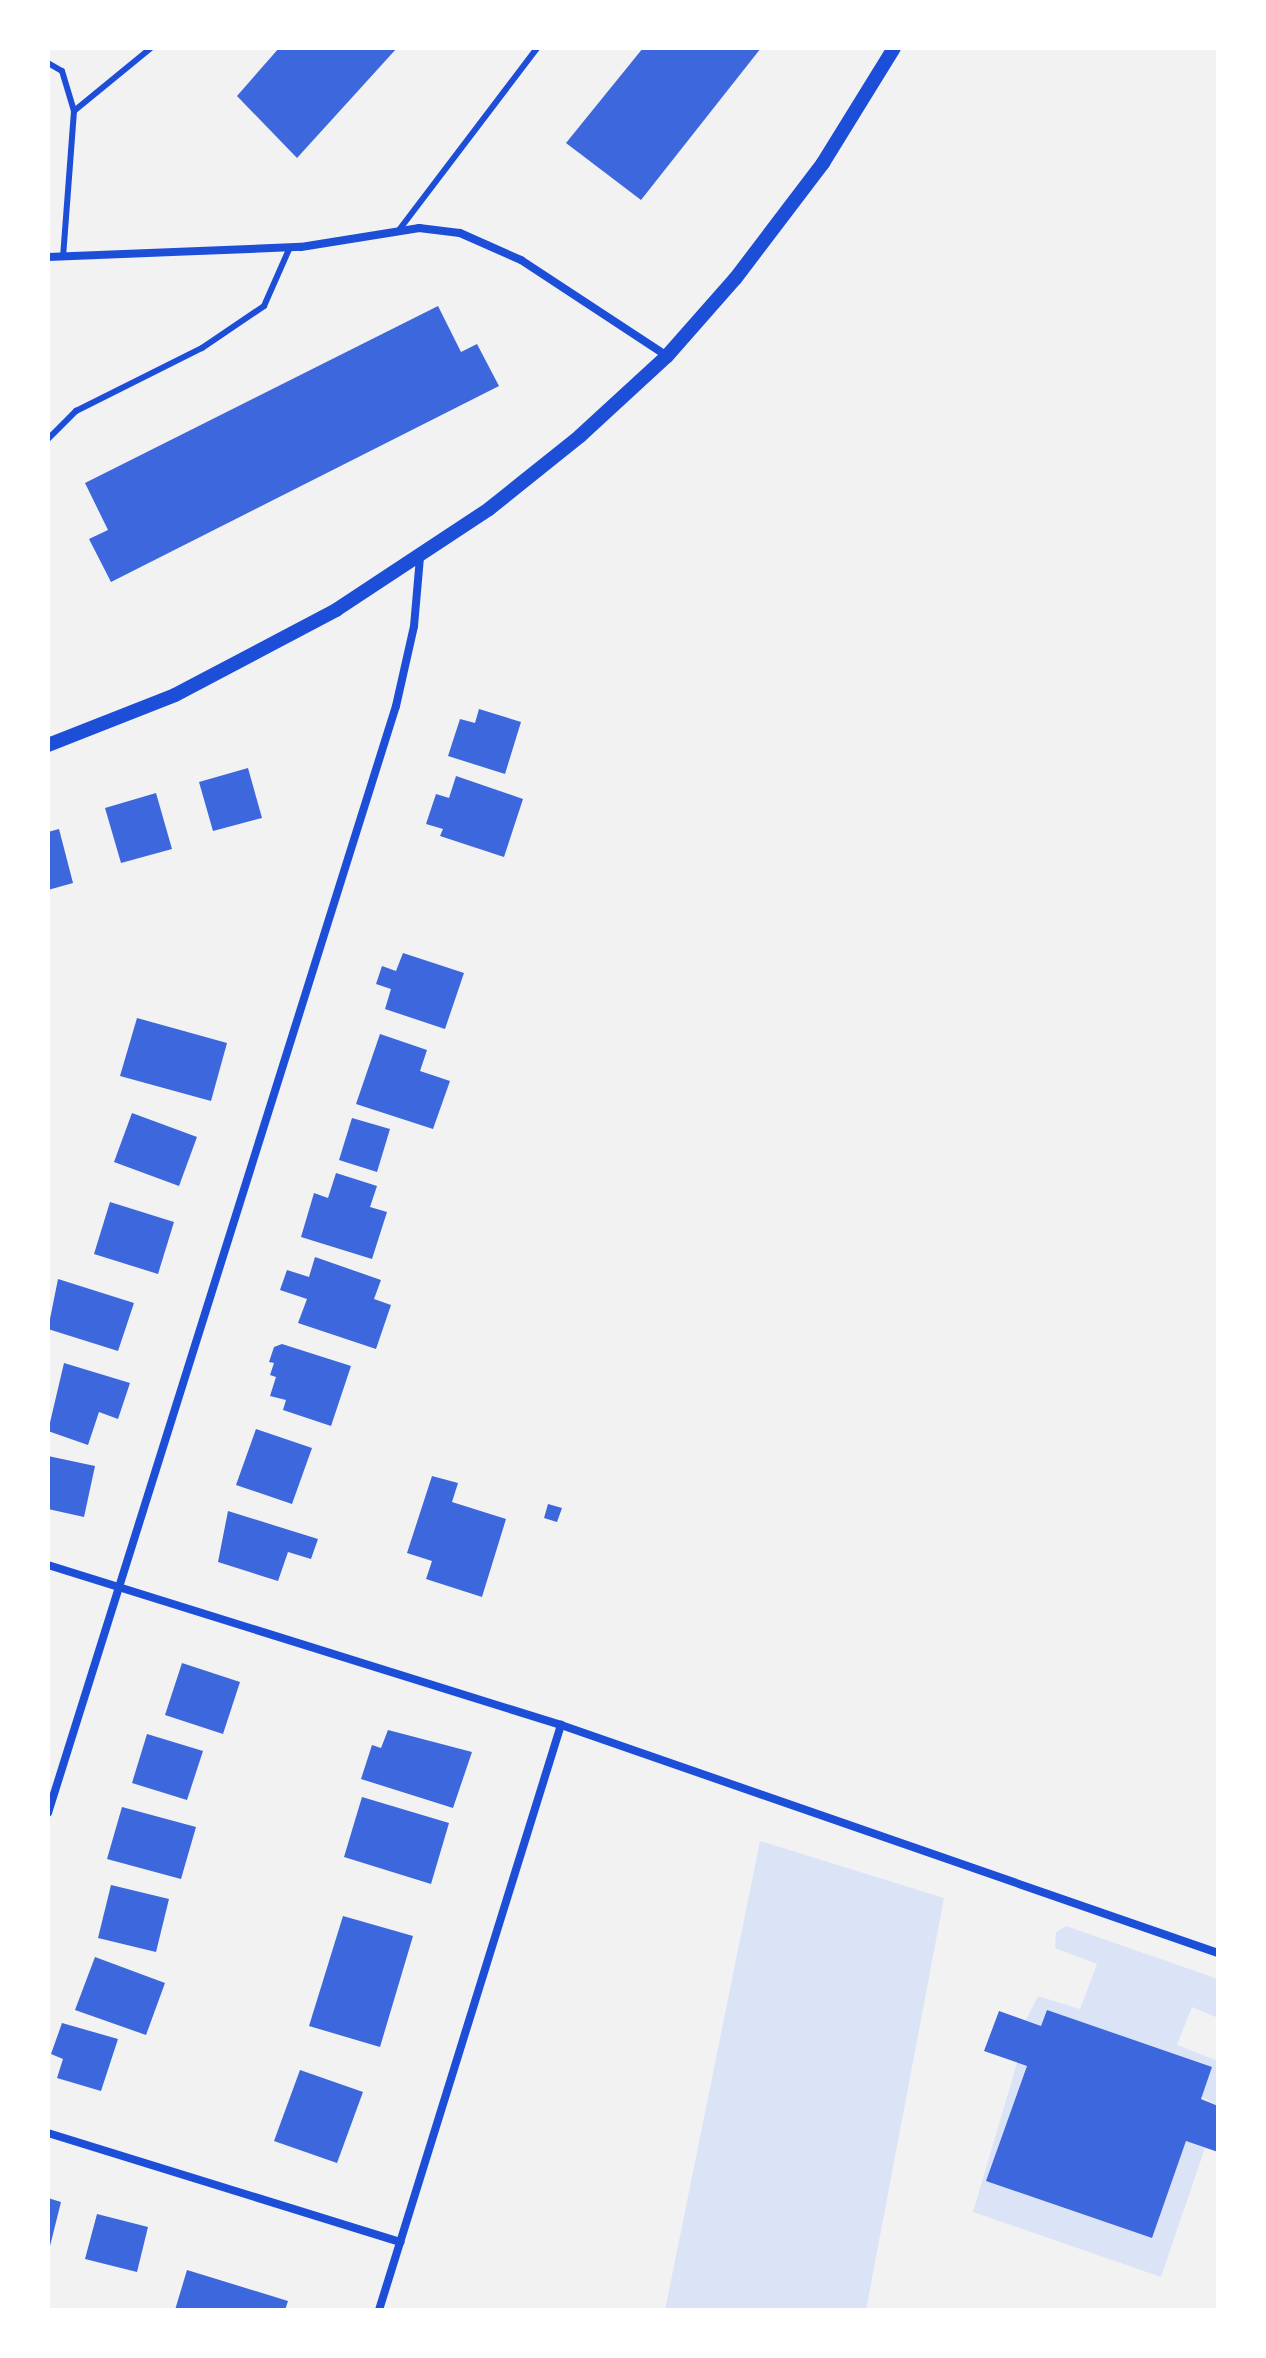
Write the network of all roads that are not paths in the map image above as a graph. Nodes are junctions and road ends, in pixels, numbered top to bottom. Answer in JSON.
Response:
{"nodes":[{"id":1,"x":151,"y":48,"type":"edge"},
{"id":2,"x":537,"y":48,"type":"edge"},
{"id":3,"x":894,"y":48,"type":"edge"},
{"id":4,"x":48,"y":63,"type":"edge"},
{"id":5,"x":74,"y":111,"type":"junction"},
{"id":6,"x":399,"y":230,"type":"junction"},
{"id":7,"x":290,"y":247,"type":"junction"},
{"id":8,"x":63,"y":256,"type":"junction"},
{"id":9,"x":48,"y":257,"type":"edge"},
{"id":10,"x":667,"y":356,"type":"junction"},
{"id":11,"x":48,"y":439,"type":"edge"},
{"id":12,"x":420,"y":557,"type":"junction"},
{"id":13,"x":48,"y":745,"type":"edge"},
{"id":14,"x":48,"y":1565,"type":"edge"},
{"id":15,"x":118,"y":1586,"type":"junction"},
{"id":16,"x":561,"y":1725,"type":"junction"},
{"id":17,"x":48,"y":1813,"type":"edge"},
{"id":18,"x":1218,"y":1953,"type":"edge"},
{"id":19,"x":48,"y":2133,"type":"edge"},
{"id":20,"x":401,"y":2242,"type":"junction"},
{"id":21,"x":379,"y":2310,"type":"edge"}],
"edges":[{"from":1,"to":5,"type":"lane"},
{"from":2,"to":6,"type":"lane"},
{"from":3,"to":10,"type":"street"},
{"from":4,"to":5,"type":"lane"},
{"from":5,"to":8,"type":"lane"},
{"from":6,"to":7,"type":"street"},
{"from":6,"to":10,"type":"street"},
{"from":7,"to":8,"type":"street"},
{"from":7,"to":11,"type":"lane"},
{"from":8,"to":9,"type":"street"},
{"from":10,"to":12,"type":"street"},
{"from":12,"to":13,"type":"street"},
{"from":12,"to":15,"type":"street"},
{"from":14,"to":15,"type":"street"},
{"from":15,"to":16,"type":"street"},
{"from":15,"to":17,"type":"street"},
{"from":16,"to":18,"type":"street"},
{"from":16,"to":20,"type":"street"},
{"from":19,"to":20,"type":"street"},
{"from":20,"to":21,"type":"street"}]}
